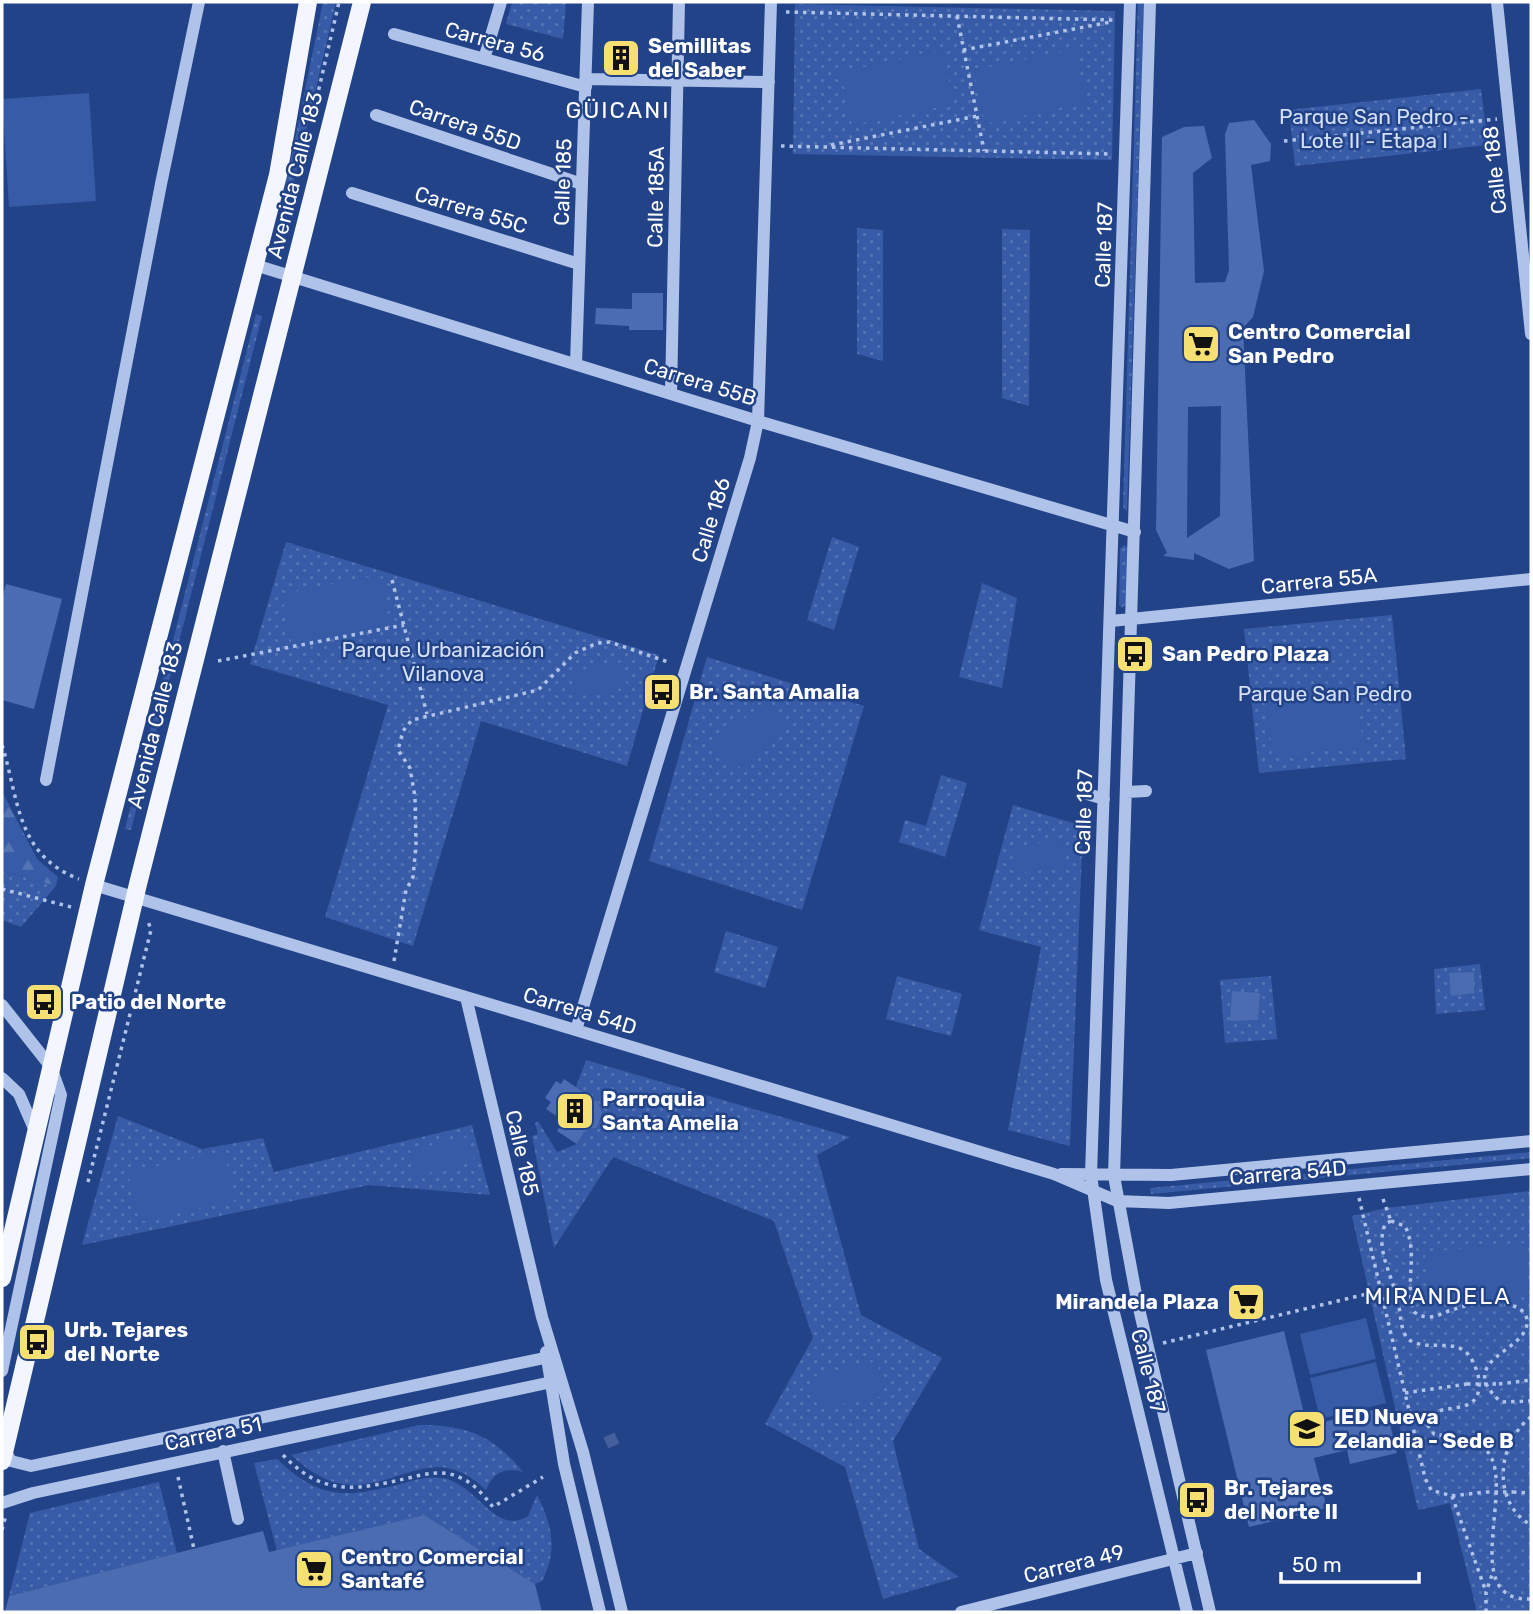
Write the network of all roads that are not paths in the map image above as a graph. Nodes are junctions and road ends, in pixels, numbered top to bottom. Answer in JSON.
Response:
{"nodes":[{"id":1,"x":199,"y":2,"type":"edge"},
{"id":2,"x":309,"y":2,"type":"edge"},
{"id":3,"x":362,"y":2,"type":"edge"},
{"id":4,"x":501,"y":2,"type":"edge"},
{"id":5,"x":589,"y":2,"type":"edge"},
{"id":6,"x":679,"y":2,"type":"edge"},
{"id":7,"x":771,"y":2,"type":"edge"},
{"id":8,"x":1130,"y":2,"type":"edge"},
{"id":9,"x":1150,"y":2,"type":"edge"},
{"id":10,"x":1497,"y":2,"type":"edge"},
{"id":11,"x":394,"y":34,"type":"dead end"},
{"id":12,"x":484,"y":59,"type":"junction"},
{"id":13,"x":678,"y":80,"type":"junction"},
{"id":14,"x":769,"y":82,"type":"junction"},
{"id":15,"x":586,"y":83,"type":"junction"},
{"id":16,"x":376,"y":115,"type":"dead end"},
{"id":17,"x":582,"y":184,"type":"junction"},
{"id":18,"x":352,"y":193,"type":"dead end"},
{"id":19,"x":579,"y":264,"type":"junction"},
{"id":20,"x":255,"y":265,"type":"junction"},
{"id":21,"x":292,"y":276,"type":"junction"},
{"id":22,"x":1531,"y":334,"type":"edge"},
{"id":23,"x":576,"y":364,"type":"junction"},
{"id":24,"x":671,"y":394,"type":"junction"},
{"id":25,"x":758,"y":421,"type":"junction"},
{"id":26,"x":1114,"y":526,"type":"junction"},
{"id":27,"x":1135,"y":532,"type":"junction"},
{"id":28,"x":1531,"y":579,"type":"edge"},
{"id":29,"x":1132,"y":618,"type":"junction"},
{"id":30,"x":1111,"y":621,"type":"junction"},
{"id":31,"x":46,"y":780,"type":"dead end"},
{"id":32,"x":1146,"y":791,"type":"dead end"},
{"id":33,"x":1127,"y":792,"type":"junction"},
{"id":34,"x":1084,"y":793,"type":"dead end"},
{"id":35,"x":1104,"y":799,"type":"junction"},
{"id":36,"x":94,"y":885,"type":"junction"},
{"id":37,"x":134,"y":897,"type":"junction"},
{"id":38,"x":466,"y":997,"type":"junction"},
{"id":39,"x":2,"y":1005,"type":"edge"},
{"id":40,"x":576,"y":1030,"type":"junction"},
{"id":41,"x":51,"y":1067,"type":"junction"},
{"id":42,"x":2,"y":1078,"type":"edge"},
{"id":43,"x":36,"y":1134,"type":"junction"},
{"id":44,"x":1531,"y":1141,"type":"edge"},
{"id":45,"x":1531,"y":1169,"type":"edge"},
{"id":46,"x":1054,"y":1174,"type":"junction"},
{"id":47,"x":1091,"y":1175,"type":"junction"},
{"id":48,"x":1114,"y":1176,"type":"junction"},
{"id":49,"x":1093,"y":1192,"type":"junction"},
{"id":50,"x":1116,"y":1201,"type":"junction"},
{"id":51,"x":2,"y":1278,"type":"edge"},
{"id":52,"x":550,"y":1357,"type":"junction"},
{"id":53,"x":2,"y":1371,"type":"edge"},
{"id":54,"x":555,"y":1381,"type":"junction"},
{"id":55,"x":432,"y":1383,"type":"junction"},
{"id":56,"x":434,"y":1408,"type":"junction"},
{"id":57,"x":2,"y":1431,"type":"edge"},
{"id":58,"x":223,"y":1451,"type":"junction"},
{"id":59,"x":3,"y":1457,"type":"edge"},
{"id":60,"x":5,"y":1502,"type":"edge"},
{"id":61,"x":238,"y":1519,"type":"dead end"},
{"id":62,"x":1197,"y":1553,"type":"junction"},
{"id":63,"x":1174,"y":1558,"type":"junction"},
{"id":64,"x":600,"y":1612,"type":"edge"},
{"id":65,"x":622,"y":1612,"type":"edge"},
{"id":66,"x":961,"y":1612,"type":"edge"},
{"id":67,"x":1187,"y":1612,"type":"edge"},
{"id":68,"x":1210,"y":1612,"type":"edge"}],
"edges":[{"from":1,"to":31,"type":"street"},
{"from":2,"to":20,"type":"main road","name":"Avenida Calle 183"},
{"from":3,"to":21,"type":"main road","name":"Avenida Calle 183"},
{"from":4,"to":12,"type":"street"},
{"from":5,"to":15,"type":"street","name":"Calle 185"},
{"from":6,"to":13,"type":"street","name":"Calle 185A"},
{"from":7,"to":14,"type":"street","name":"Calle 186"},
{"from":8,"to":26,"type":"street","name":"Calle 187"},
{"from":9,"to":27,"type":"street","name":"Calle 187"},
{"from":10,"to":22,"type":"street","name":"Calle 188"},
{"from":11,"to":12,"type":"street","name":"Carrera 56"},
{"from":12,"to":15,"type":"street","name":"Carrera 56"},
{"from":13,"to":14,"type":"street","name":"Carrera 56"},
{"from":13,"to":15,"type":"street","name":"Carrera 56"},
{"from":13,"to":24,"type":"street","name":"Calle 185A"},
{"from":14,"to":25,"type":"street","name":"Calle 186"},
{"from":15,"to":17,"type":"street","name":"Calle 185"},
{"from":16,"to":17,"type":"street","name":"Carrera 55D"},
{"from":17,"to":19,"type":"street","name":"Calle 185"},
{"from":18,"to":19,"type":"street","name":"Carrera 55C"},
{"from":19,"to":23,"type":"street","name":"Calle 185"},
{"from":20,"to":21,"type":"street","name":"Carrera 55B"},
{"from":20,"to":36,"type":"main road","name":"Avenida Calle 183"},
{"from":21,"to":23,"type":"street","name":"Carrera 55B"},
{"from":21,"to":37,"type":"main road","name":"Avenida Calle 183"},
{"from":23,"to":24,"type":"street","name":"Carrera 55B"},
{"from":24,"to":25,"type":"street","name":"Carrera 55B"},
{"from":25,"to":26,"type":"street","name":"Carrera 55B"},
{"from":25,"to":40,"type":"street","name":"Calle 186"},
{"from":26,"to":27,"type":"street","name":"Carrera 55B"},
{"from":26,"to":30,"type":"street","name":"Calle 187"},
{"from":27,"to":29,"type":"street","name":"Calle 187"},
{"from":28,"to":29,"type":"street","name":"Carrera 55A"},
{"from":29,"to":30,"type":"street","name":"Carrera 55A"},
{"from":29,"to":33,"type":"street","name":"Calle 187"},
{"from":30,"to":35,"type":"street","name":"Calle 187"},
{"from":32,"to":33,"type":"street"},
{"from":33,"to":48,"type":"street","name":"Calle 187"},
{"from":34,"to":35,"type":"street"},
{"from":35,"to":47,"type":"street","name":"Calle 187"},
{"from":36,"to":37,"type":"street","name":"Carrera 54D"},
{"from":36,"to":41,"type":"main road","name":"Avenida Calle 183"},
{"from":37,"to":38,"type":"street","name":"Carrera 54D"},
{"from":37,"to":59,"type":"main road","name":"Avenida Calle 183"},
{"from":38,"to":40,"type":"street","name":"Carrera 54D"},
{"from":38,"to":52,"type":"street","name":"Calle 185"},
{"from":39,"to":41,"type":"street"},
{"from":40,"to":46,"type":"street","name":"Carrera 54D"},
{"from":41,"to":43,"type":"main road","name":"Avenida Calle 183"},
{"from":41,"to":53,"type":"street"},
{"from":42,"to":43,"type":"street"},
{"from":43,"to":51,"type":"main road","name":"Avenida Calle 183"},
{"from":44,"to":48,"type":"street","name":"Carrera 54D"},
{"from":45,"to":50,"type":"street","name":"Carrera 54D"},
{"from":46,"to":47,"type":"street","name":"Carrera 54D"},
{"from":46,"to":49,"type":"street","name":"Carrera 54D"},
{"from":47,"to":48,"type":"street","name":"Carrera 54D"},
{"from":47,"to":49,"type":"street","name":"Calle 187"},
{"from":48,"to":50,"type":"street","name":"Calle 187"},
{"from":49,"to":50,"type":"street","name":"Carrera 54D"},
{"from":49,"to":63,"type":"street","name":"Calle 187"},
{"from":50,"to":62,"type":"street","name":"Calle 187"},
{"from":52,"to":54,"type":"street","name":"Calle 185"},
{"from":52,"to":55,"type":"street","name":"Carrera 51"},
{"from":54,"to":56,"type":"street","name":"Carrera 51"},
{"from":54,"to":64,"type":"street","name":"Calle 185"},
{"from":54,"to":65,"type":"street","name":"Calle 185"},
{"from":55,"to":56,"type":"street"},
{"from":55,"to":59,"type":"street","name":"Carrera 51"},
{"from":56,"to":58,"type":"street","name":"Carrera 51"},
{"from":57,"to":59,"type":"street"},
{"from":58,"to":60,"type":"street","name":"Carrera 51"},
{"from":58,"to":61,"type":"street"},
{"from":62,"to":63,"type":"street","name":"Carrera 49"},
{"from":62,"to":68,"type":"street","name":"Calle 187"},
{"from":63,"to":66,"type":"street","name":"Carrera 49"},
{"from":63,"to":67,"type":"street","name":"Calle 187"}]}
